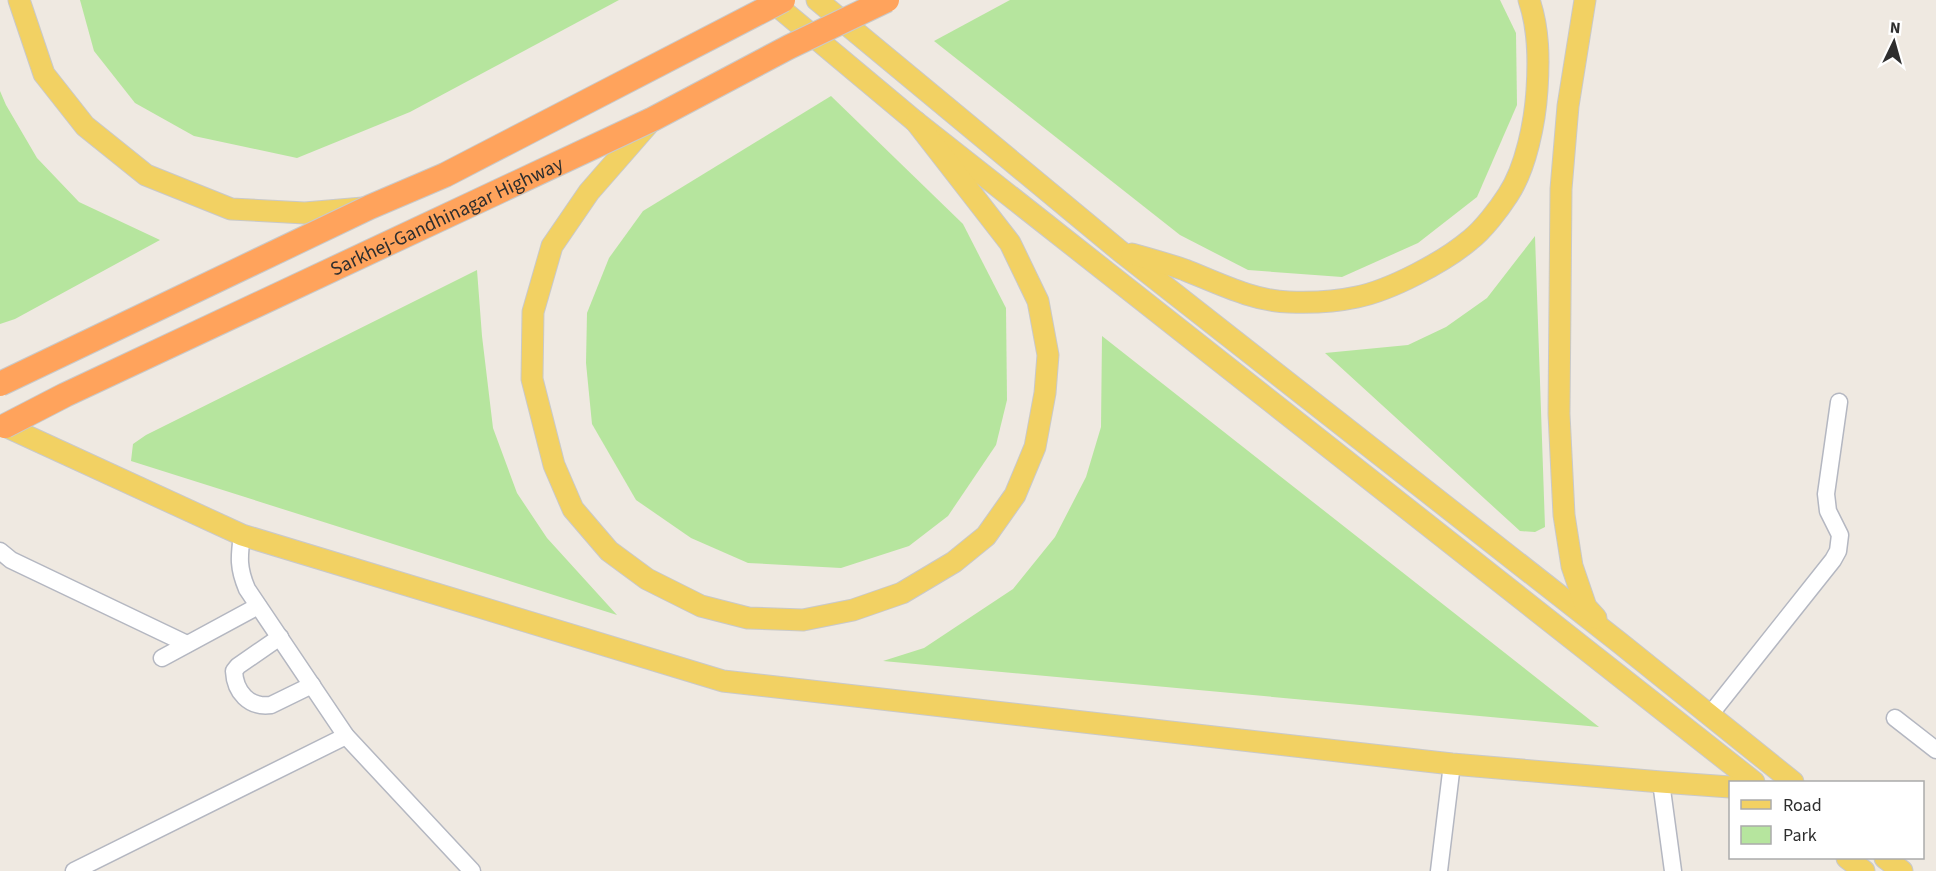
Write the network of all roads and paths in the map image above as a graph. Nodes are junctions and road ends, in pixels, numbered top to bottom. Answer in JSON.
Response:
{"nodes":[{"id":1,"x":19,"y":0,"type":"edge"},
{"id":2,"x":770,"y":0,"type":"edge"},
{"id":3,"x":783,"y":0,"type":"edge"},
{"id":4,"x":817,"y":0,"type":"edge"},
{"id":5,"x":887,"y":0,"type":"edge"},
{"id":6,"x":1529,"y":0,"type":"edge"},
{"id":7,"x":1585,"y":0,"type":"edge"},
{"id":8,"x":653,"y":119,"type":"junction"},
{"id":9,"x":916,"y":122,"type":"junction"},
{"id":10,"x":370,"y":207,"type":"junction"},
{"id":11,"x":1120,"y":251,"type":"junction"},
{"id":12,"x":0,"y":384,"type":"edge"},
{"id":13,"x":1839,"y":402,"type":"dead end"},
{"id":14,"x":5,"y":426,"type":"joint"},
{"id":15,"x":242,"y":535,"type":"junction"},
{"id":16,"x":0,"y":551,"type":"edge"},
{"id":17,"x":258,"y":606,"type":"junction"},
{"id":18,"x":280,"y":637,"type":"junction"},
{"id":19,"x":1620,"y":643,"type":"junction"},
{"id":20,"x":187,"y":644,"type":"junction"},
{"id":21,"x":162,"y":658,"type":"dead end"},
{"id":22,"x":312,"y":686,"type":"junction"},
{"id":23,"x":1709,"y":716,"type":"junction"},
{"id":24,"x":1894,"y":718,"type":"dead end"},
{"id":25,"x":346,"y":736,"type":"junction"},
{"id":26,"x":1936,"y":750,"type":"edge"},
{"id":27,"x":1452,"y":764,"type":"junction"},
{"id":28,"x":1751,"y":781,"type":"edge"},
{"id":29,"x":1790,"y":781,"type":"edge"},
{"id":30,"x":1660,"y":782,"type":"junction"},
{"id":31,"x":1729,"y":787,"type":"edge"},
{"id":32,"x":1848,"y":859,"type":"edge"},
{"id":33,"x":1886,"y":859,"type":"edge"},
{"id":34,"x":74,"y":871,"type":"edge"},
{"id":35,"x":472,"y":871,"type":"edge"},
{"id":36,"x":1439,"y":871,"type":"edge"},
{"id":37,"x":1673,"y":871,"type":"edge"},
{"id":38,"x":1864,"y":871,"type":"edge"},
{"id":39,"x":1902,"y":871,"type":"edge"}],
"edges":[{"from":1,"to":10,"type":"main road"},
{"from":2,"to":9,"type":"main road"},
{"from":3,"to":10,"type":"highway","name":"Sarkhej-Gandhinagar Highway","bridge":true},
{"from":4,"to":11,"type":"main road"},
{"from":5,"to":8,"type":"highway","name":"Sarkhej-Gandhinagar Highway","bridge":true},
{"from":6,"to":11,"type":"main road"},
{"from":7,"to":19,"type":"main road"},
{"from":8,"to":9,"type":"main road"},
{"from":8,"to":14,"type":"highway","name":"Sarkhej-Gandhinagar Highway","bridge":true},
{"from":9,"to":28,"type":"main road"},
{"from":10,"to":12,"type":"highway","name":"Sarkhej-Gandhinagar Highway","bridge":true},
{"from":11,"to":19,"type":"main road"},
{"from":13,"to":23,"type":"street"},
{"from":14,"to":15,"type":"main road"},
{"from":15,"to":17,"type":"street"},
{"from":15,"to":27,"type":"main road"},
{"from":16,"to":20,"type":"street"},
{"from":17,"to":18,"type":"street"},
{"from":17,"to":20,"type":"street"},
{"from":18,"to":22,"type":"street"},
{"from":18,"to":22,"type":"street"},
{"from":19,"to":23,"type":"main road"},
{"from":20,"to":21,"type":"street"},
{"from":22,"to":25,"type":"street"},
{"from":23,"to":29,"type":"main road"},
{"from":24,"to":26,"type":"street"},
{"from":25,"to":34,"type":"street"},
{"from":25,"to":35,"type":"street"},
{"from":27,"to":30,"type":"main road"},
{"from":27,"to":36,"type":"street"},
{"from":30,"to":31,"type":"main road"},
{"from":30,"to":37,"type":"street"},
{"from":32,"to":38,"type":"main road"},
{"from":33,"to":39,"type":"main road"}]}
